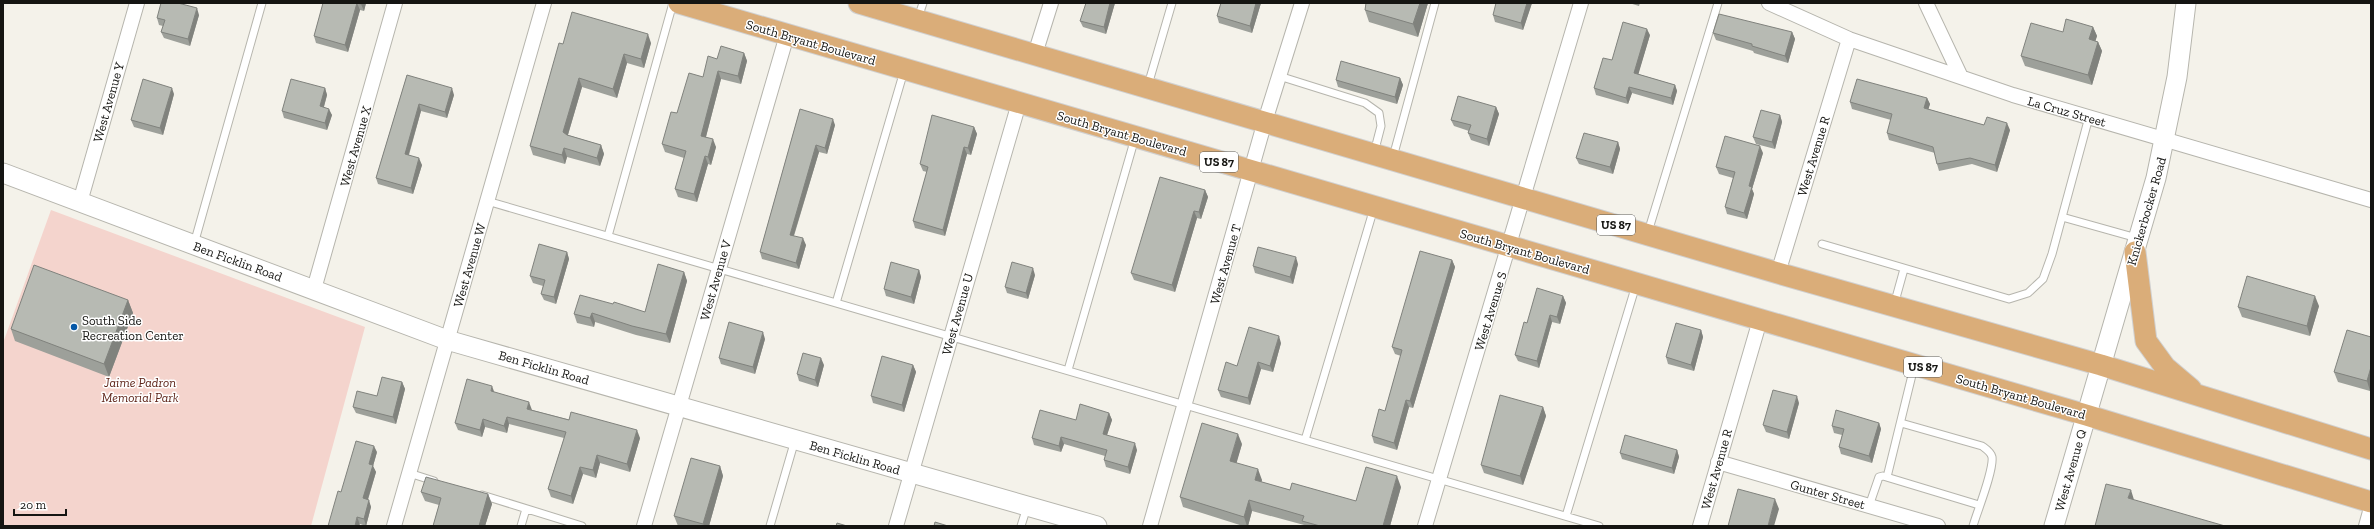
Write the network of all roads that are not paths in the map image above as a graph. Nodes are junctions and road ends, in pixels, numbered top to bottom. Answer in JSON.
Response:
{"nodes":[{"id":1,"x":137,"y":3,"type":"edge"},
{"id":2,"x":262,"y":3,"type":"edge"},
{"id":3,"x":396,"y":3,"type":"edge"},
{"id":4,"x":544,"y":3,"type":"edge"},
{"id":5,"x":673,"y":3,"type":"edge"},
{"id":6,"x":679,"y":3,"type":"edge"},
{"id":7,"x":859,"y":3,"type":"edge"},
{"id":8,"x":1051,"y":3,"type":"edge"},
{"id":9,"x":1172,"y":3,"type":"edge"},
{"id":10,"x":1302,"y":3,"type":"edge"},
{"id":11,"x":1435,"y":3,"type":"edge"},
{"id":12,"x":1581,"y":3,"type":"edge"},
{"id":13,"x":1718,"y":3,"type":"edge"},
{"id":14,"x":1770,"y":3,"type":"edge"},
{"id":15,"x":1926,"y":3,"type":"edge"},
{"id":16,"x":2186,"y":3,"type":"edge"},
{"id":17,"x":920,"y":12,"type":"edge"},
{"id":18,"x":787,"y":35,"type":"junction"},
{"id":19,"x":1849,"y":39,"type":"junction"},
{"id":20,"x":1035,"y":54,"type":"junction"},
{"id":21,"x":905,"y":69,"type":"junction"},
{"id":22,"x":1960,"y":75,"type":"junction"},
{"id":23,"x":1279,"y":76,"type":"junction"},
{"id":24,"x":1147,"y":87,"type":"junction"},
{"id":25,"x":1019,"y":103,"type":"junction"},
{"id":26,"x":2089,"y":117,"type":"junction"},
{"id":27,"x":1265,"y":121,"type":"junction"},
{"id":28,"x":1135,"y":137,"type":"junction"},
{"id":29,"x":2165,"y":139,"type":"junction"},
{"id":30,"x":1383,"y":156,"type":"junction"},
{"id":31,"x":1251,"y":171,"type":"junction"},
{"id":32,"x":3,"y":173,"type":"edge"},
{"id":33,"x":1523,"y":197,"type":"junction"},
{"id":34,"x":2371,"y":200,"type":"edge"},
{"id":35,"x":487,"y":201,"type":"junction"},
{"id":36,"x":80,"y":202,"type":"junction"},
{"id":37,"x":1374,"y":207,"type":"junction"},
{"id":38,"x":2062,"y":217,"type":"junction"},
{"id":39,"x":1647,"y":234,"type":"junction"},
{"id":40,"x":608,"y":236,"type":"junction"},
{"id":41,"x":1822,"y":244,"type":"dead end"},
{"id":42,"x":194,"y":245,"type":"junction"},
{"id":43,"x":2136,"y":245,"type":"junction"},
{"id":44,"x":1509,"y":246,"type":"junction"},
{"id":45,"x":719,"y":268,"type":"junction"},
{"id":46,"x":1904,"y":269,"type":"junction"},
{"id":47,"x":1778,"y":273,"type":"junction"},
{"id":48,"x":1636,"y":284,"type":"junction"},
{"id":49,"x":314,"y":289,"type":"junction"},
{"id":50,"x":836,"y":303,"type":"junction"},
{"id":51,"x":1894,"y":305,"type":"junction"},
{"id":52,"x":1760,"y":320,"type":"junction"},
{"id":53,"x":951,"y":336,"type":"junction"},
{"id":54,"x":447,"y":340,"type":"junction"},
{"id":55,"x":1914,"y":365,"type":"junction"},
{"id":56,"x":2102,"y":365,"type":"junction"},
{"id":57,"x":1068,"y":370,"type":"junction"},
{"id":58,"x":2197,"y":395,"type":"junction"},
{"id":59,"x":1185,"y":405,"type":"junction"},
{"id":60,"x":679,"y":406,"type":"junction"},
{"id":61,"x":2086,"y":415,"type":"junction"},
{"id":62,"x":1901,"y":423,"type":"junction"},
{"id":63,"x":795,"y":440,"type":"junction"},
{"id":64,"x":1305,"y":440,"type":"junction"},
{"id":65,"x":2371,"y":449,"type":"edge"},
{"id":66,"x":1718,"y":462,"type":"junction"},
{"id":67,"x":409,"y":473,"type":"junction"},
{"id":68,"x":911,"y":473,"type":"junction"},
{"id":69,"x":1887,"y":477,"type":"junction"},
{"id":70,"x":1439,"y":479,"type":"junction"},
{"id":71,"x":446,"y":484,"type":"edge"},
{"id":72,"x":475,"y":493,"type":"edge"},
{"id":73,"x":2371,"y":502,"type":"edge"},
{"id":74,"x":1979,"y":505,"type":"junction"},
{"id":75,"x":1027,"y":506,"type":"junction"},
{"id":76,"x":1869,"y":506,"type":"junction"},
{"id":77,"x":2371,"y":508,"type":"edge"},
{"id":78,"x":526,"y":509,"type":"junction"},
{"id":79,"x":1566,"y":516,"type":"junction"},
{"id":80,"x":394,"y":526,"type":"edge"},
{"id":81,"x":521,"y":526,"type":"edge"},
{"id":82,"x":582,"y":526,"type":"edge"},
{"id":83,"x":644,"y":526,"type":"edge"},
{"id":84,"x":770,"y":526,"type":"edge"},
{"id":85,"x":896,"y":526,"type":"edge"},
{"id":86,"x":1022,"y":526,"type":"edge"},
{"id":87,"x":1097,"y":526,"type":"edge"},
{"id":88,"x":1150,"y":526,"type":"edge"},
{"id":89,"x":1426,"y":526,"type":"edge"},
{"id":90,"x":1599,"y":526,"type":"edge"},
{"id":91,"x":1700,"y":526,"type":"edge"},
{"id":92,"x":1938,"y":526,"type":"edge"},
{"id":93,"x":1973,"y":526,"type":"edge"},
{"id":94,"x":2054,"y":526,"type":"edge"},
{"id":95,"x":2366,"y":526,"type":"edge"}],
"edges":[{"from":1,"to":36,"type":"street","name":"West Avenue Y"},
{"from":2,"to":42,"type":"lane"},
{"from":3,"to":49,"type":"street","name":"West Avenue X"},
{"from":4,"to":35,"type":"street","name":"West Avenue W"},
{"from":5,"to":40,"type":"lane"},
{"from":6,"to":18,"type":"main road","name":"South Bryant Boulevard","number":"US 87"},
{"from":7,"to":17,"type":"main road","number":"US 87"},
{"from":8,"to":20,"type":"street"},
{"from":9,"to":24,"type":"lane"},
{"from":10,"to":23,"type":"street","name":"West Avenue T"},
{"from":11,"to":30,"type":"lane"},
{"from":12,"to":33,"type":"street","name":"West Avenue S"},
{"from":13,"to":39,"type":"lane"},
{"from":14,"to":19,"type":"street","name":"La Cruz Street"},
{"from":15,"to":22,"type":"street"},
{"from":16,"to":29,"type":"street","name":"Knickerbocker Road"},
{"from":17,"to":20,"type":"main road","number":"US 87"},
{"from":18,"to":21,"type":"main road","name":"South Bryant Boulevard","number":"US 87"},
{"from":18,"to":45,"type":"street","name":"West Avenue V"},
{"from":19,"to":22,"type":"street","name":"La Cruz Street"},
{"from":19,"to":47,"type":"street","name":"West Avenue R"},
{"from":20,"to":24,"type":"main road","number":"US 87"},
{"from":21,"to":25,"type":"main road","name":"South Bryant Boulevard","number":"US 87"},
{"from":21,"to":50,"type":"lane"},
{"from":22,"to":26,"type":"street","name":"La Cruz Street"},
{"from":23,"to":27,"type":"street","name":"West Avenue T"},
{"from":23,"to":30,"type":"lane"},
{"from":24,"to":27,"type":"main road","number":"US 87"},
{"from":25,"to":28,"type":"main road","name":"South Bryant Boulevard","number":"US 87"},
{"from":25,"to":53,"type":"street","name":"West Avenue U"},
{"from":26,"to":29,"type":"street","name":"La Cruz Street"},
{"from":26,"to":38,"type":"lane"},
{"from":27,"to":30,"type":"main road","number":"US 87"},
{"from":27,"to":31,"type":"street","name":"West Avenue T"},
{"from":28,"to":31,"type":"main road","name":"South Bryant Boulevard","number":"US 87"},
{"from":28,"to":57,"type":"lane"},
{"from":29,"to":34,"type":"street","name":"La Cruz Street"},
{"from":29,"to":43,"type":"street","name":"Knickerbocker Road"},
{"from":30,"to":33,"type":"main road","number":"US 87"},
{"from":31,"to":37,"type":"main road","name":"South Bryant Boulevard","number":"US 87"},
{"from":31,"to":59,"type":"street","name":"West Avenue T"},
{"from":32,"to":36,"type":"street","name":"Ben Ficklin Road"},
{"from":33,"to":39,"type":"main road","number":"US 87"},
{"from":33,"to":44,"type":"street","name":"West Avenue S"},
{"from":35,"to":40,"type":"lane"},
{"from":35,"to":54,"type":"street","name":"West Avenue W"},
{"from":36,"to":42,"type":"street","name":"Ben Ficklin Road"},
{"from":37,"to":44,"type":"main road","name":"South Bryant Boulevard","number":"US 87"},
{"from":37,"to":64,"type":"lane"},
{"from":38,"to":43,"type":"lane"},
{"from":38,"to":46,"type":"lane"},
{"from":39,"to":47,"type":"main road","number":"US 87"},
{"from":40,"to":45,"type":"lane"},
{"from":41,"to":46,"type":"lane"},
{"from":42,"to":49,"type":"street","name":"Ben Ficklin Road"},
{"from":43,"to":56,"type":"street","name":"Knickerbocker Road"},
{"from":43,"to":58,"type":"main road"},
{"from":44,"to":48,"type":"main road","name":"South Bryant Boulevard","number":"US 87"},
{"from":44,"to":70,"type":"street","name":"West Avenue S"},
{"from":45,"to":50,"type":"lane"},
{"from":45,"to":60,"type":"street","name":"West Avenue V"},
{"from":46,"to":51,"type":"lane"},
{"from":47,"to":51,"type":"main road","number":"US 87"},
{"from":48,"to":52,"type":"main road","name":"South Bryant Boulevard","number":"US 87"},
{"from":48,"to":79,"type":"lane"},
{"from":49,"to":54,"type":"street","name":"Ben Ficklin Road"},
{"from":50,"to":53,"type":"lane"},
{"from":51,"to":56,"type":"main road","number":"US 87"},
{"from":52,"to":55,"type":"main road","name":"South Bryant Boulevard","number":"US 87"},
{"from":52,"to":66,"type":"street","name":"West Avenue R"},
{"from":53,"to":57,"type":"lane"},
{"from":53,"to":68,"type":"street","name":"West Avenue U"},
{"from":54,"to":60,"type":"street","name":"Ben Ficklin Road"},
{"from":54,"to":67,"type":"street","name":"West Avenue W"},
{"from":55,"to":61,"type":"main road","name":"South Bryant Boulevard","number":"US 87"},
{"from":55,"to":62,"type":"lane"},
{"from":56,"to":58,"type":"main road","number":"US 87"},
{"from":56,"to":61,"type":"street","name":"Knickerbocker Road"},
{"from":57,"to":59,"type":"lane"},
{"from":58,"to":65,"type":"main road","number":"US 87"},
{"from":59,"to":64,"type":"lane"},
{"from":59,"to":88,"type":"street","name":"West Avenue T"},
{"from":60,"to":63,"type":"street","name":"Ben Ficklin Road"},
{"from":60,"to":83,"type":"street","name":"West Avenue V"},
{"from":61,"to":73,"type":"main road","name":"South Bryant Boulevard","number":"US 87"},
{"from":61,"to":94,"type":"street","name":"West Avenue Q"},
{"from":62,"to":69,"type":"lane"},
{"from":62,"to":74,"type":"lane"},
{"from":63,"to":68,"type":"street","name":"Ben Ficklin Road"},
{"from":63,"to":84,"type":"lane"},
{"from":64,"to":70,"type":"lane"},
{"from":66,"to":76,"type":"street","name":"Gunter Street"},
{"from":66,"to":91,"type":"street","name":"West Avenue R"},
{"from":67,"to":71,"type":"lane"},
{"from":67,"to":80,"type":"street","name":"West Avenue W"},
{"from":68,"to":75,"type":"street","name":"Ben Ficklin Road"},
{"from":68,"to":85,"type":"street","name":"West Avenue U"},
{"from":69,"to":74,"type":"lane"},
{"from":69,"to":76,"type":"lane"},
{"from":70,"to":79,"type":"lane"},
{"from":70,"to":89,"type":"street","name":"West Avenue S"},
{"from":72,"to":78,"type":"lane"},
{"from":74,"to":93,"type":"lane"},
{"from":75,"to":86,"type":"lane"},
{"from":75,"to":87,"type":"street","name":"Ben Ficklin Road"},
{"from":76,"to":92,"type":"street","name":"Gunter Street"},
{"from":77,"to":95,"type":"street"},
{"from":78,"to":81,"type":"lane"},
{"from":78,"to":82,"type":"lane"},
{"from":79,"to":90,"type":"lane"}]}
